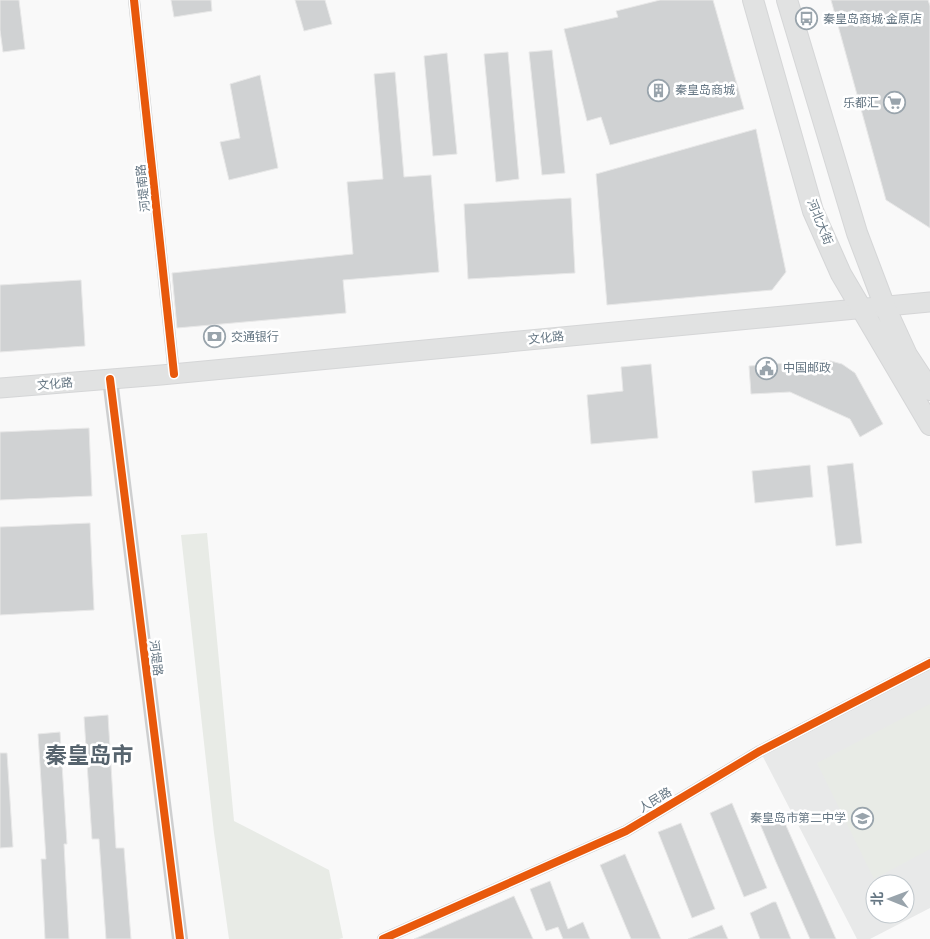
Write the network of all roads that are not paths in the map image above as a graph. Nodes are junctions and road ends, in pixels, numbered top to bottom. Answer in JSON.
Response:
{"nodes":[{"id":1,"x":134,"y":0,"type":"edge"},
{"id":2,"x":753,"y":0,"type":"edge"},
{"id":3,"x":787,"y":0,"type":"edge"},
{"id":4,"x":930,"y":302,"type":"edge"},
{"id":5,"x":885,"y":307,"type":"junction"},
{"id":6,"x":862,"y":309,"type":"junction"},
{"id":7,"x":167,"y":375,"type":"junction"},
{"id":8,"x":110,"y":379,"type":"junction"},
{"id":9,"x":0,"y":388,"type":"edge"},
{"id":10,"x":930,"y":390,"type":"edge"},
{"id":11,"x":930,"y":425,"type":"edge"},
{"id":12,"x":930,"y":663,"type":"edge"},
{"id":13,"x":180,"y":939,"type":"edge"},
{"id":14,"x":383,"y":939,"type":"edge"}],
"edges":[{"from":1,"to":7,"type":"street","name":"河堤南路"},
{"from":2,"to":6,"type":"main road","name":"河北大街"},
{"from":3,"to":5,"type":"main road"},
{"from":4,"to":5,"type":"main road","name":"文化路"},
{"from":5,"to":6,"type":"main road","name":"文化路"},
{"from":5,"to":10,"type":"main road"},
{"from":6,"to":7,"type":"main road","name":"文化路"},
{"from":6,"to":11,"type":"main road","name":"河北大街"},
{"from":7,"to":8,"type":"main road","name":"文化路"},
{"from":8,"to":9,"type":"main road","name":"文化路"},
{"from":8,"to":13,"type":"street","name":"河堤路"},
{"from":12,"to":14,"type":"street","name":"人民路"}]}
